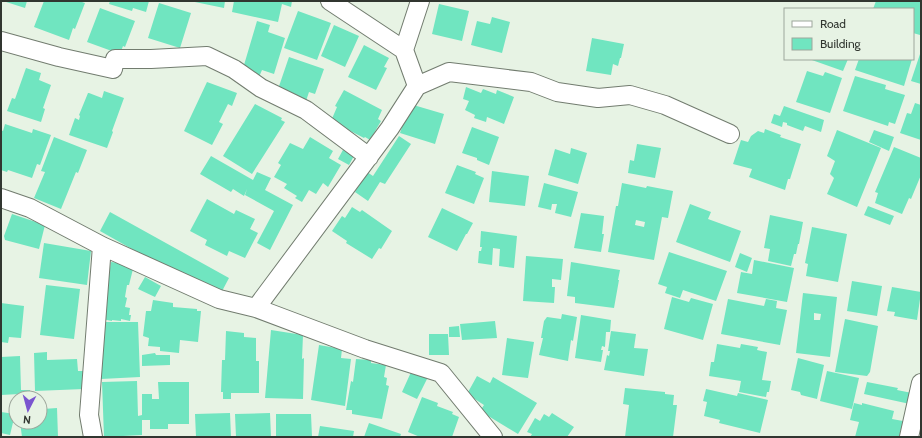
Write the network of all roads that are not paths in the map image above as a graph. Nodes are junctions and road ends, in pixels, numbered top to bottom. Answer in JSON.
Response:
{"nodes":[{"id":1,"x":330,"y":1,"type":"edge"},
{"id":2,"x":420,"y":1,"type":"edge"},
{"id":3,"x":1,"y":41,"type":"edge"},
{"id":4,"x":404,"y":50,"type":"junction"},
{"id":5,"x":417,"y":86,"type":"junction"},
{"id":6,"x":730,"y":134,"type":"dead end"},
{"id":7,"x":369,"y":157,"type":"junction"},
{"id":8,"x":1,"y":198,"type":"edge"},
{"id":9,"x":102,"y":246,"type":"junction"},
{"id":10,"x":256,"y":308,"type":"junction"},
{"id":11,"x":921,"y":383,"type":"edge"},
{"id":12,"x":93,"y":437,"type":"edge"},
{"id":13,"x":493,"y":437,"type":"edge"},
{"id":14,"x":909,"y":437,"type":"edge"}],
"edges":[{"from":1,"to":4,"type":"street"},
{"from":2,"to":4,"type":"street"},
{"from":3,"to":7,"type":"street"},
{"from":4,"to":5,"type":"street"},
{"from":5,"to":6,"type":"street"},
{"from":5,"to":7,"type":"street"},
{"from":7,"to":10,"type":"street"},
{"from":8,"to":9,"type":"street"},
{"from":9,"to":10,"type":"street"},
{"from":9,"to":12,"type":"street"},
{"from":10,"to":13,"type":"street"},
{"from":11,"to":14,"type":"street"}]}
